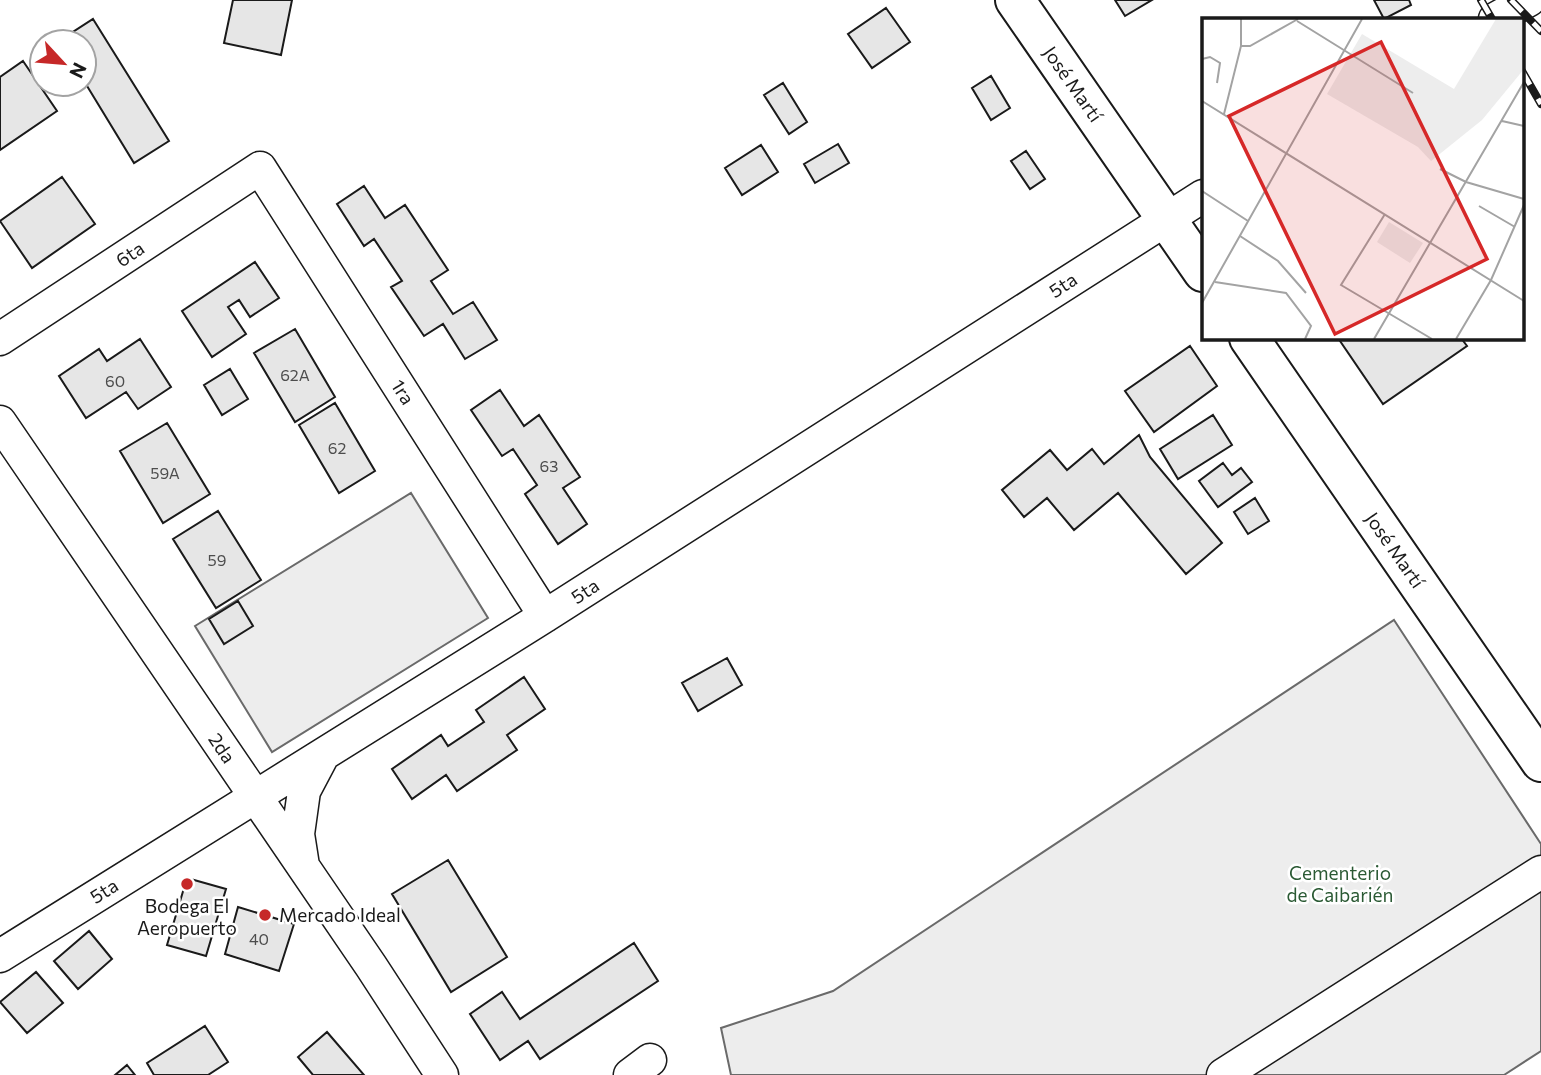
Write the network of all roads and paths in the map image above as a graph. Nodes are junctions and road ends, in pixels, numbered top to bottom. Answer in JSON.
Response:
{"nodes":[{"id":1,"x":1014,"y":0,"type":"edge"},
{"id":2,"x":1529,"y":0,"type":"edge"},
{"id":3,"x":1497,"y":18,"type":"edge"},
{"id":4,"x":260,"y":168,"type":"joint"},
{"id":5,"x":1202,"y":197,"type":"edge"},
{"id":6,"x":1167,"y":219,"type":"junction"},
{"id":7,"x":1202,"y":271,"type":"edge"},
{"id":8,"x":0,"y":339,"type":"edge"},
{"id":9,"x":1250,"y":340,"type":"edge"},
{"id":10,"x":0,"y":422,"type":"edge"},
{"id":11,"x":545,"y":617,"type":"junction"},
{"id":12,"x":323,"y":753,"type":"junction"},
{"id":13,"x":1541,"y":762,"type":"edge"},
{"id":14,"x":255,"y":796,"type":"junction"},
{"id":15,"x":303,"y":867,"type":"junction"},
{"id":16,"x":1541,"y":872,"type":"edge"},
{"id":17,"x":0,"y":956,"type":"edge"},
{"id":18,"x":442,"y":1075,"type":"edge"},
{"id":19,"x":1223,"y":1075,"type":"edge"}],
"edges":[{"from":1,"to":6,"type":"main road","name":"José Martí"},
{"from":2,"to":3,"type":"street"},
{"from":4,"to":8,"type":"street","name":"6ta"},
{"from":4,"to":11,"type":"street","name":"1ra"},
{"from":5,"to":6,"type":"street"},
{"from":6,"to":7,"type":"main road","name":"José Martí"},
{"from":6,"to":11,"type":"street","name":"5ta"},
{"from":9,"to":13,"type":"main road","name":"José Martí"},
{"from":10,"to":14,"type":"street","name":"2da"},
{"from":11,"to":12,"type":"street","name":"5ta"},
{"from":12,"to":14,"type":"street","name":"5ta"},
{"from":12,"to":15,"type":"street"},
{"from":14,"to":15,"type":"street","name":"2da"},
{"from":14,"to":17,"type":"street","name":"5ta"},
{"from":15,"to":18,"type":"street","name":"2da"},
{"from":16,"to":19,"type":"street"}]}
